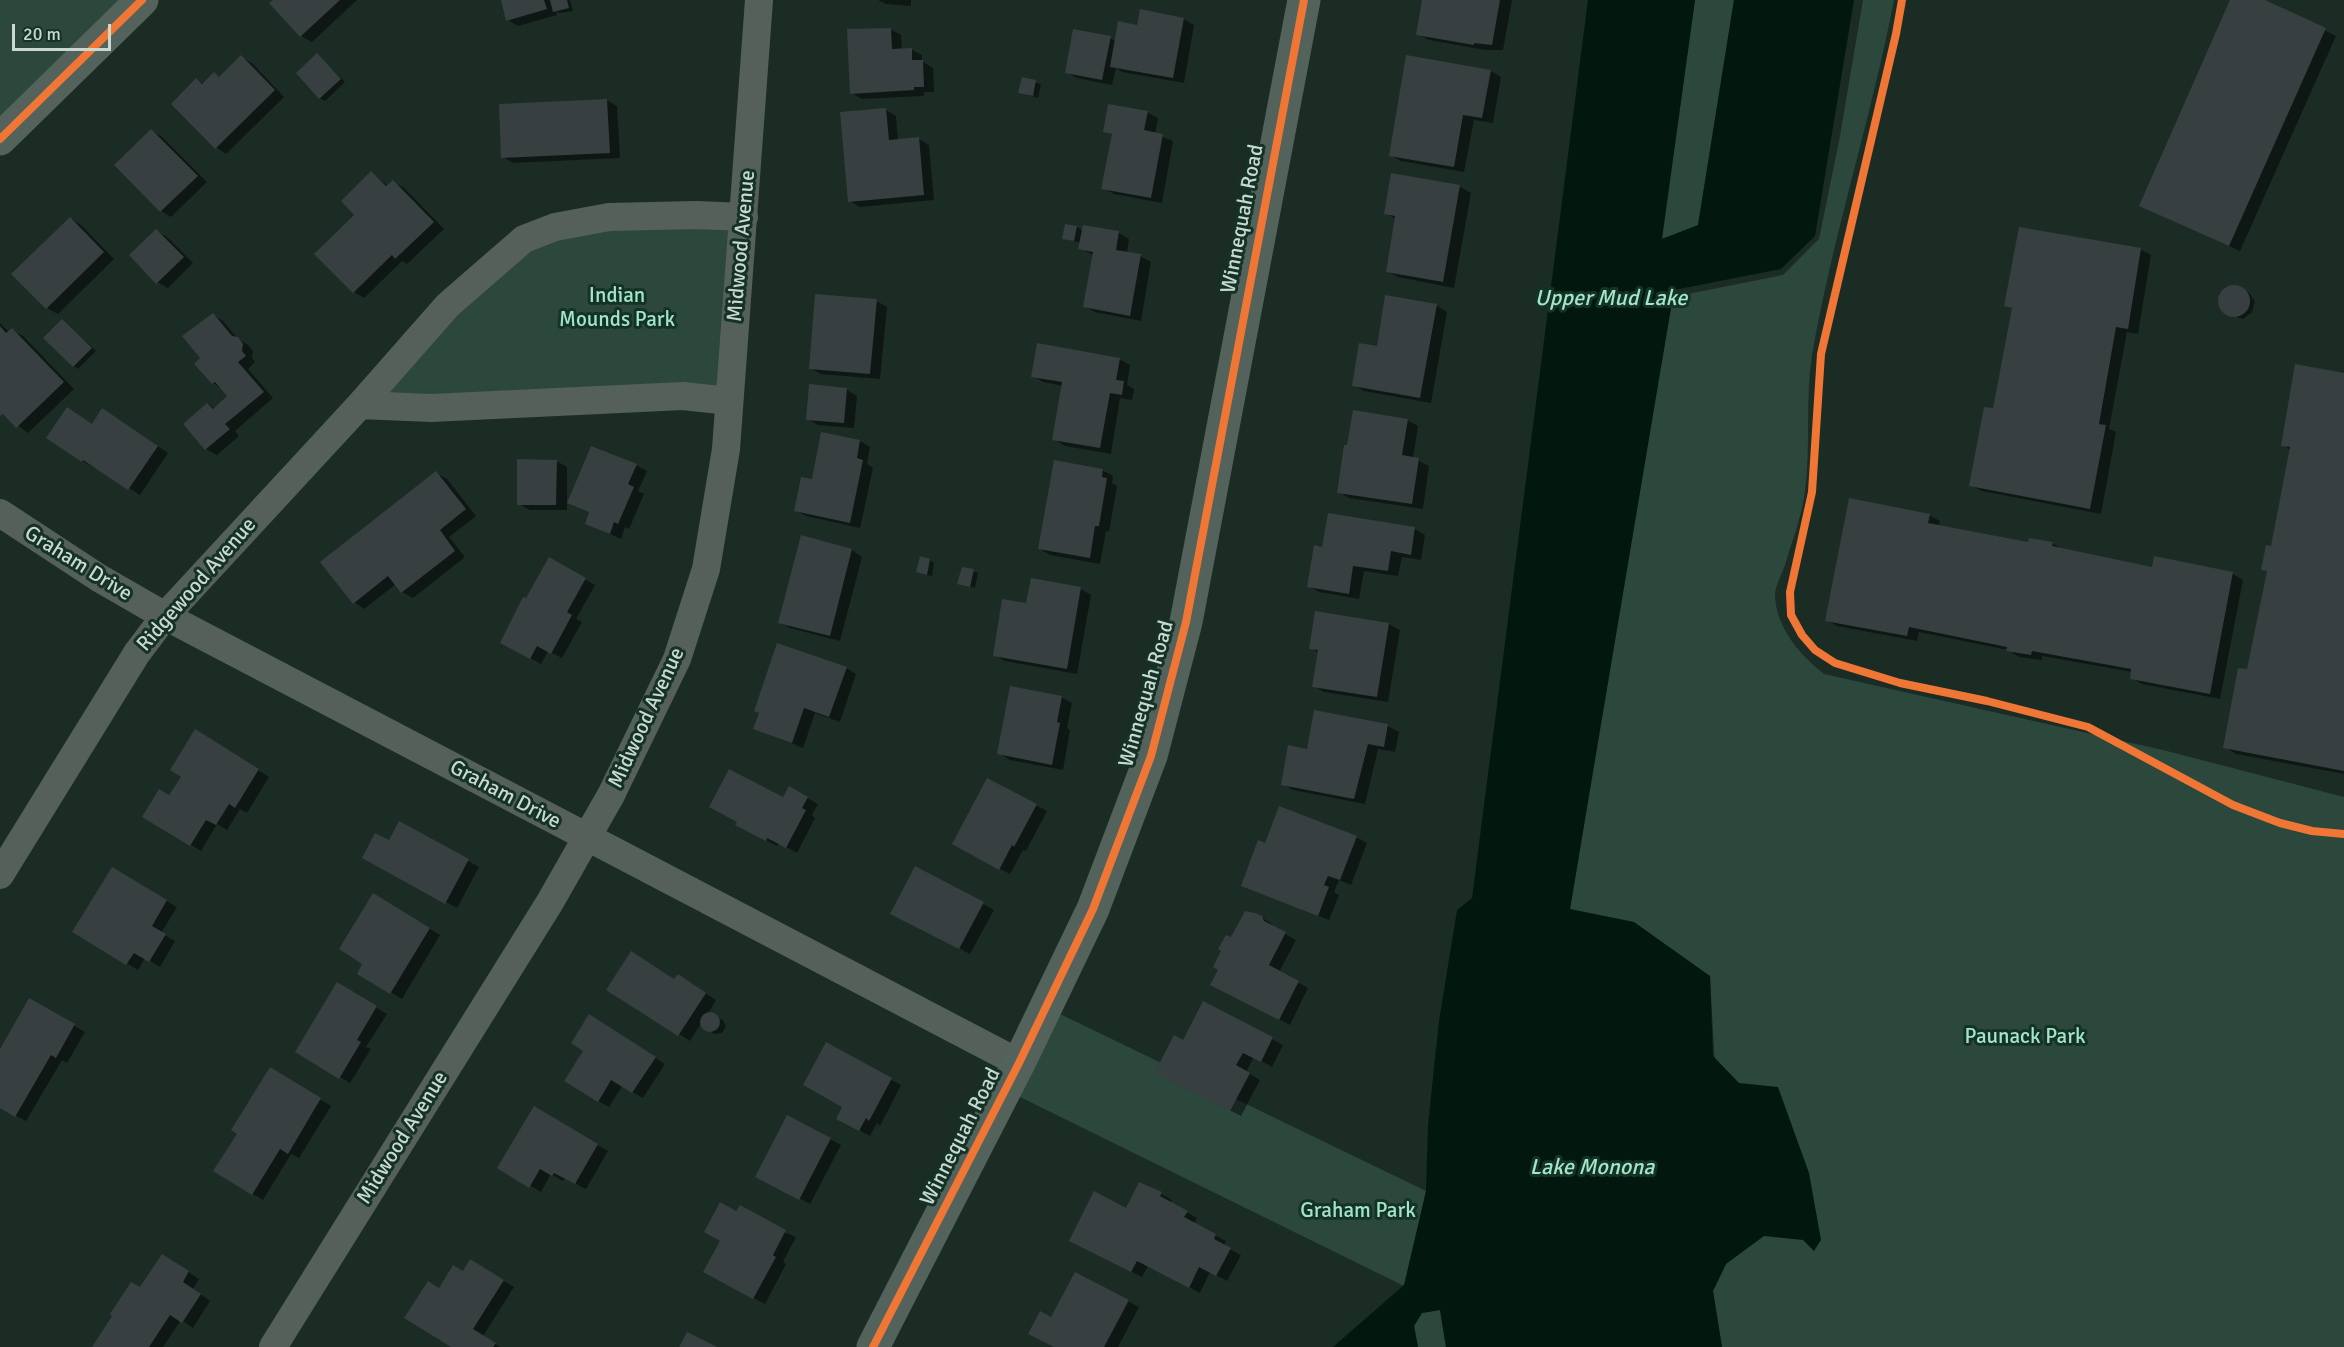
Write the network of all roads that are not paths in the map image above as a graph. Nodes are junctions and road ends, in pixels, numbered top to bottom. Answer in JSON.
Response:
{"nodes":[{"id":1,"x":142,"y":0,"type":"edge"},
{"id":2,"x":759,"y":0,"type":"edge"},
{"id":3,"x":1304,"y":0,"type":"edge"},
{"id":4,"x":0,"y":139,"type":"edge"},
{"id":5,"x":744,"y":217,"type":"junction"},
{"id":6,"x":729,"y":401,"type":"junction"},
{"id":7,"x":360,"y":405,"type":"junction"},
{"id":8,"x":0,"y":513,"type":"edge"},
{"id":9,"x":165,"y":616,"type":"junction"},
{"id":10,"x":587,"y":838,"type":"junction"},
{"id":11,"x":0,"y":875,"type":"edge"},
{"id":12,"x":1019,"y":1063,"type":"junction"},
{"id":13,"x":273,"y":1347,"type":"edge"},
{"id":14,"x":873,"y":1347,"type":"edge"}],
"edges":[{"from":1,"to":4,"type":"street"},
{"from":2,"to":5,"type":"street","name":"Midwood Avenue"},
{"from":3,"to":12,"type":"street","name":"Winnequah Road"},
{"from":5,"to":6,"type":"street","name":"Midwood Avenue"},
{"from":5,"to":7,"type":"street","name":"Ridgewood Avenue"},
{"from":6,"to":7,"type":"street"},
{"from":6,"to":10,"type":"street","name":"Midwood Avenue"},
{"from":7,"to":9,"type":"street","name":"Ridgewood Avenue"},
{"from":8,"to":9,"type":"street","name":"Graham Drive"},
{"from":9,"to":10,"type":"street","name":"Graham Drive"},
{"from":9,"to":11,"type":"street","name":"Ridgewood Avenue"},
{"from":10,"to":12,"type":"street","name":"Graham Drive"},
{"from":10,"to":13,"type":"street","name":"Midwood Avenue"},
{"from":12,"to":14,"type":"street","name":"Winnequah Road"}]}
